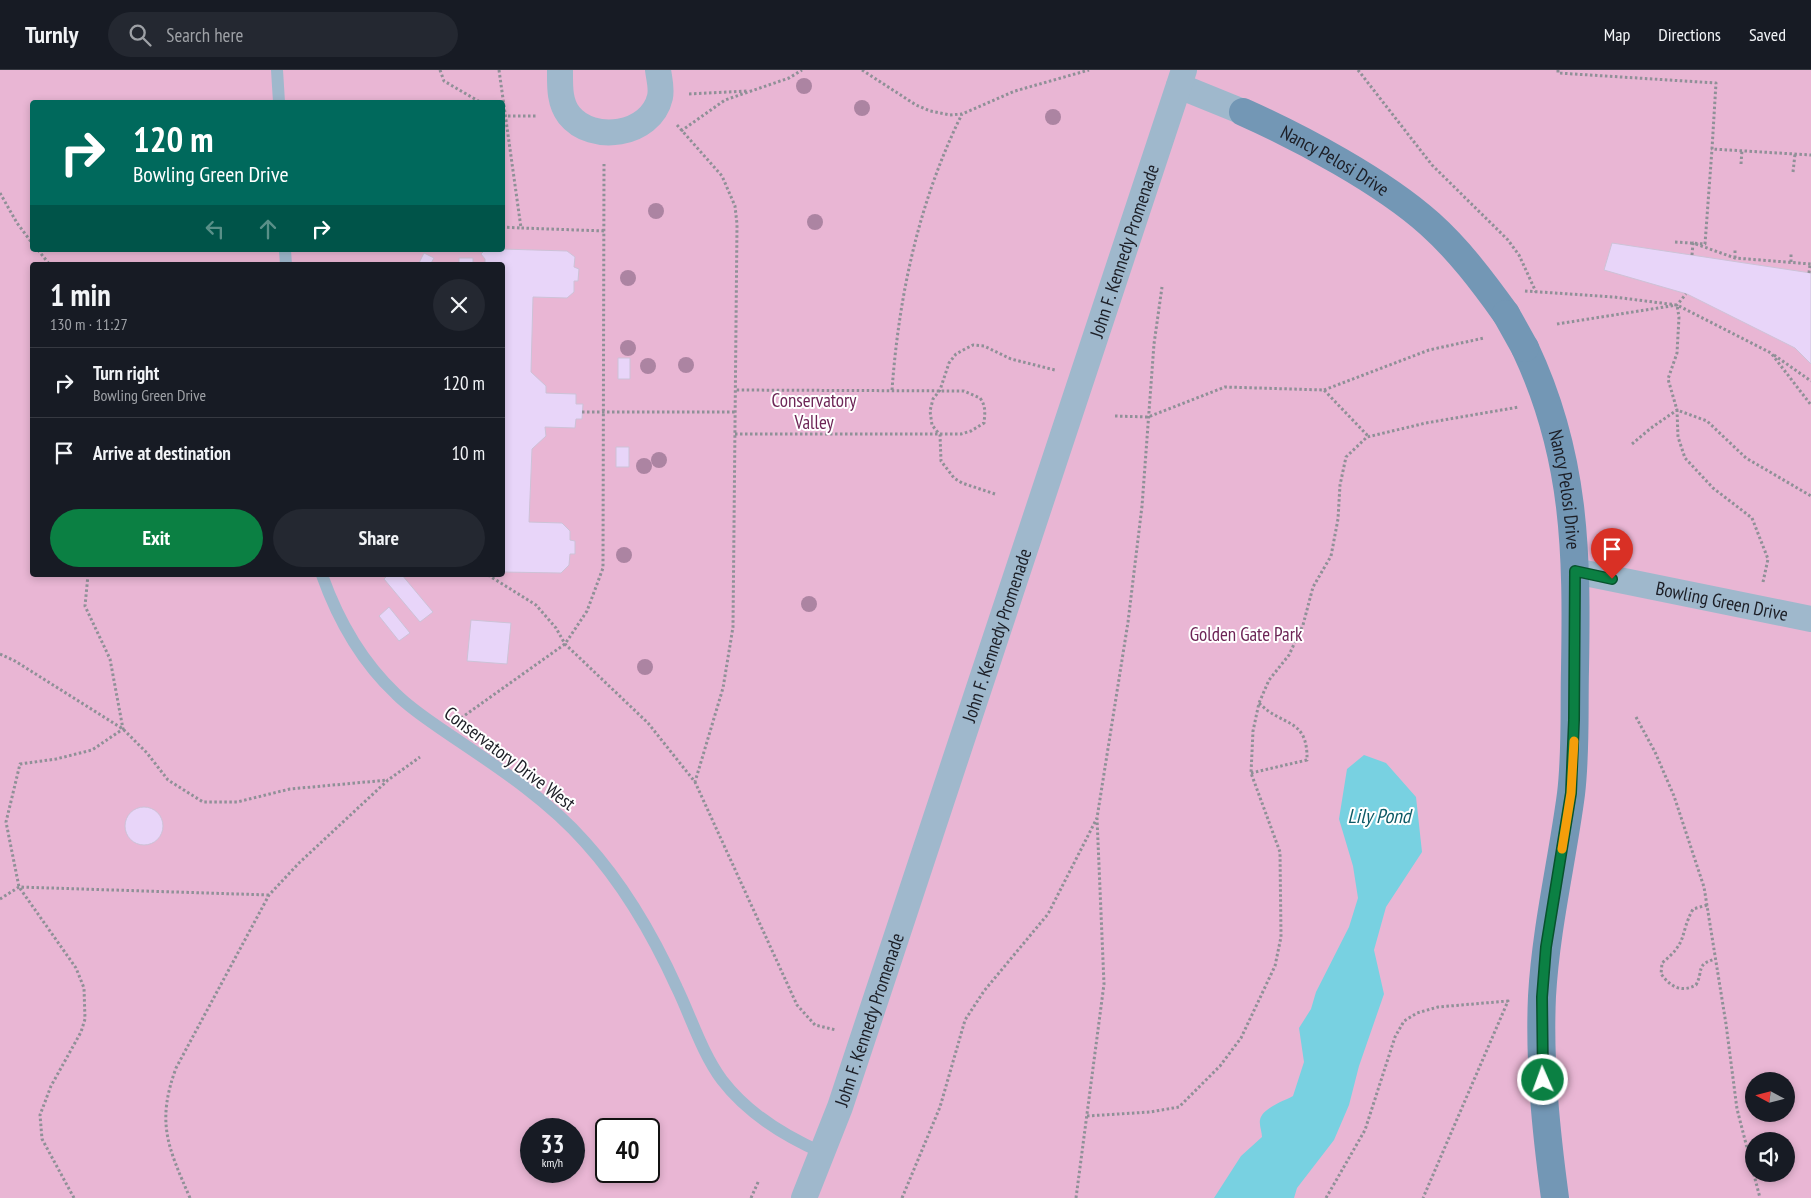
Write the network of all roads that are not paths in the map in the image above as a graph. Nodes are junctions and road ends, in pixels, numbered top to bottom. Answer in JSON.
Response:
{"nodes":[{"id":1,"x":277,"y":70,"type":"edge"},
{"id":2,"x":560,"y":70,"type":"edge"},
{"id":3,"x":658,"y":70,"type":"edge"},
{"id":4,"x":1182,"y":78,"type":"edge"},
{"id":5,"x":279,"y":100,"type":"edge"},
{"id":6,"x":1243,"y":112,"type":"joint"},
{"id":7,"x":1575,"y":571,"type":"junction"},
{"id":8,"x":323,"y":577,"type":"edge"},
{"id":9,"x":1811,"y":619,"type":"edge"},
{"id":10,"x":823,"y":1153,"type":"junction"},
{"id":11,"x":804,"y":1198,"type":"edge"},
{"id":12,"x":1555,"y":1198,"type":"edge"}],
"edges":[{"from":1,"to":5,"type":"lane"},
{"from":2,"to":3,"type":"street"},
{"from":4,"to":6,"type":"street","name":"Nancy Pelosi Drive"},
{"from":4,"to":10,"type":"street","name":"John F. Kennedy Promenade"},
{"from":6,"to":7,"type":"street","name":"Nancy Pelosi Drive","bridge":true},
{"from":7,"to":9,"type":"street","name":"Bowling Green Drive"},
{"from":7,"to":12,"type":"street","name":"Nancy Pelosi Drive"},
{"from":8,"to":10,"type":"lane","name":"Conservatory Drive West"},
{"from":10,"to":11,"type":"street","name":"John F. Kennedy Promenade"}]}
